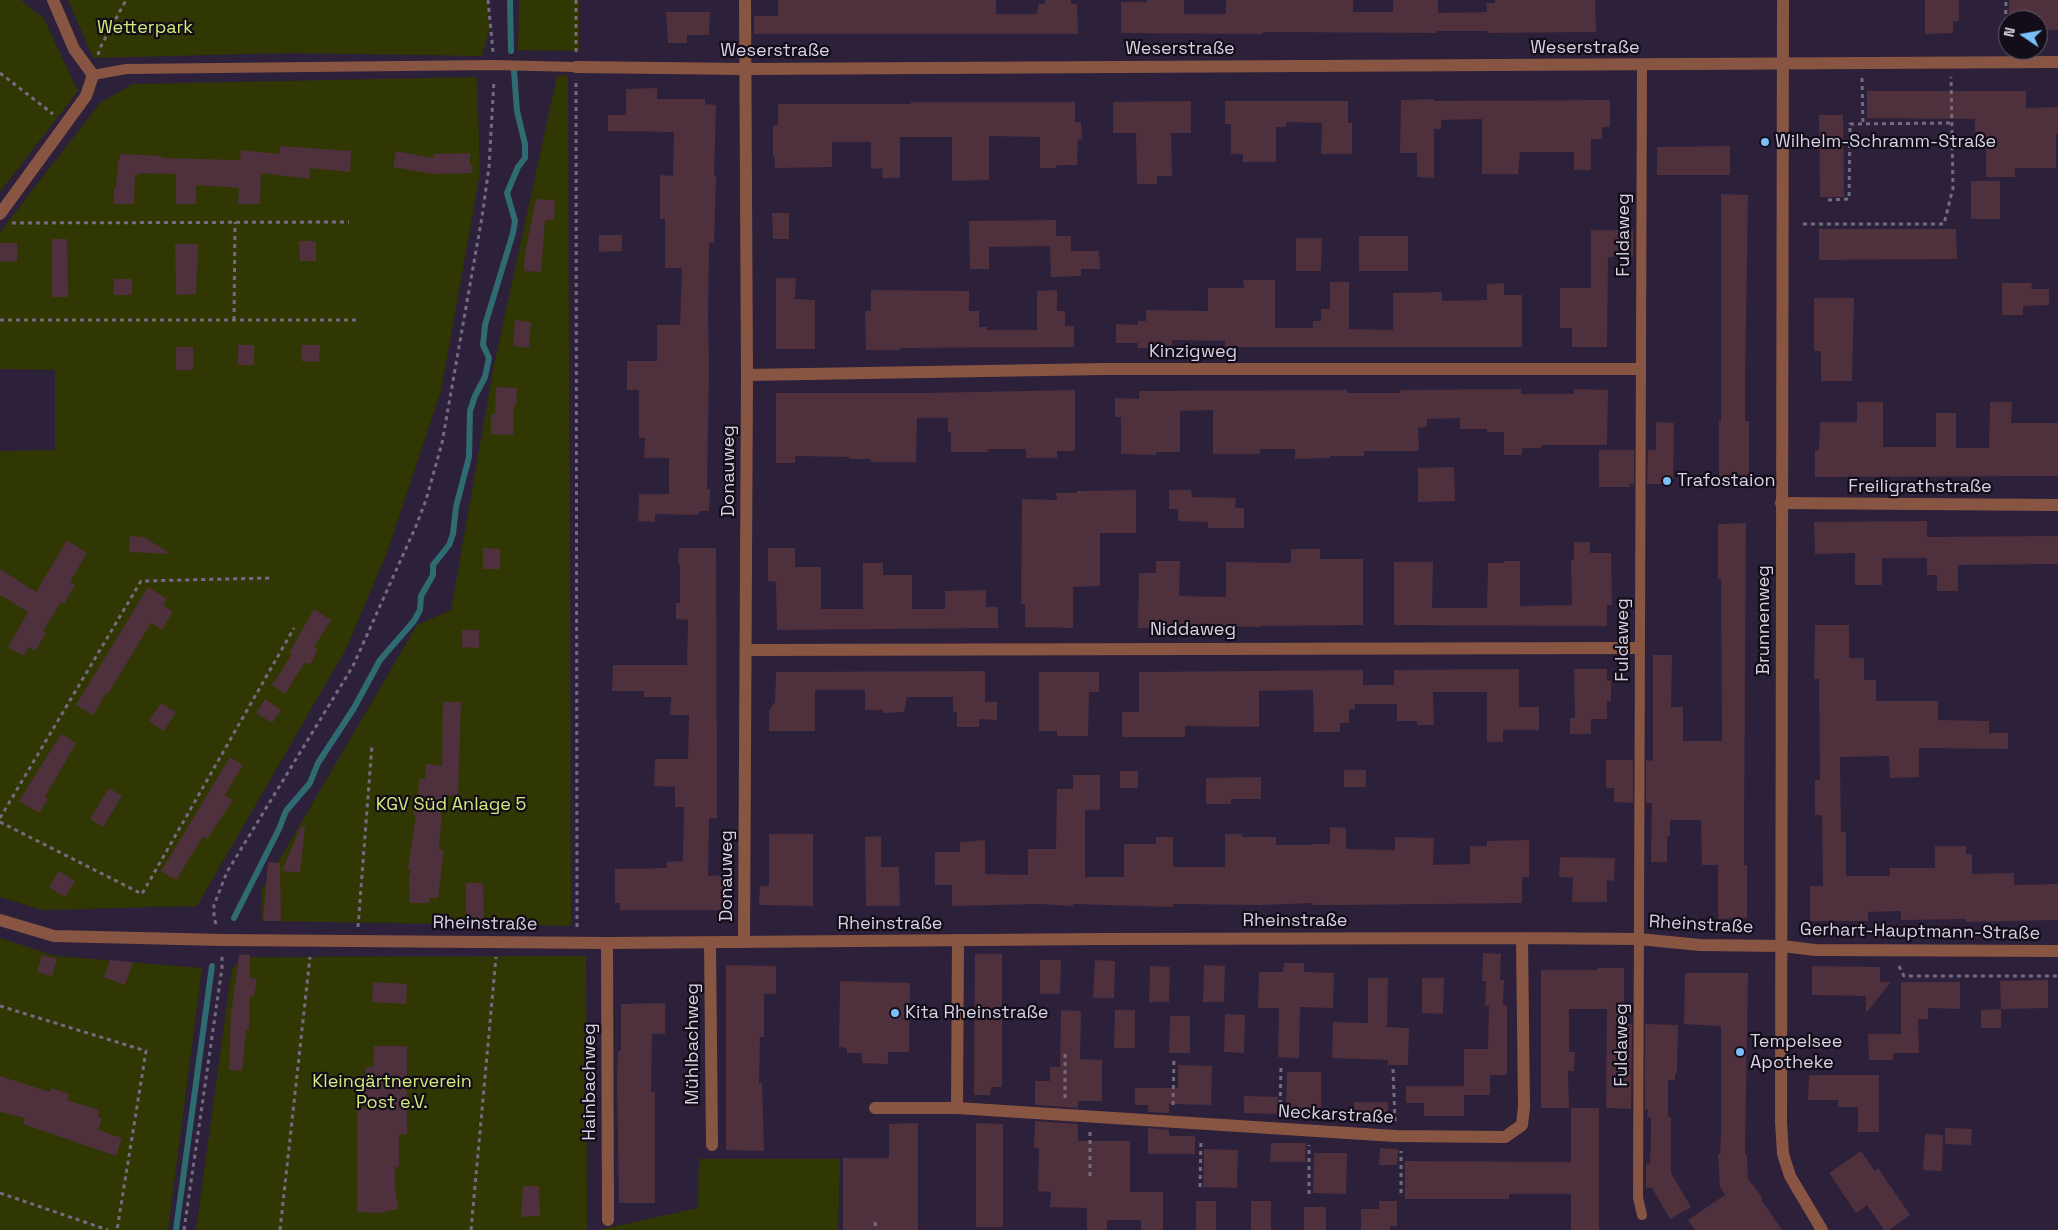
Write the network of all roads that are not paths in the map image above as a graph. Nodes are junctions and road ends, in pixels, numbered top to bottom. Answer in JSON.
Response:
{"nodes":[{"id":1,"x":53,"y":0,"type":"edge"},
{"id":2,"x":745,"y":0,"type":"edge"},
{"id":3,"x":1784,"y":0,"type":"edge"},
{"id":4,"x":2058,"y":62,"type":"edge"},
{"id":5,"x":1784,"y":64,"type":"junction"},
{"id":6,"x":1642,"y":65,"type":"junction"},
{"id":7,"x":576,"y":67,"type":"joint"},
{"id":8,"x":745,"y":68,"type":"junction"},
{"id":9,"x":93,"y":75,"type":"junction"},
{"id":10,"x":0,"y":214,"type":"edge"},
{"id":11,"x":1640,"y":370,"type":"junction"},
{"id":12,"x":747,"y":375,"type":"junction"},
{"id":13,"x":1781,"y":503,"type":"junction"},
{"id":14,"x":2058,"y":505,"type":"edge"},
{"id":15,"x":1639,"y":648,"type":"junction"},
{"id":16,"x":746,"y":650,"type":"junction"},
{"id":17,"x":0,"y":920,"type":"edge"},
{"id":18,"x":1522,"y":938,"type":"junction"},
{"id":19,"x":1639,"y":939,"type":"junction"},
{"id":20,"x":958,"y":940,"type":"junction"},
{"id":21,"x":744,"y":942,"type":"junction"},
{"id":22,"x":607,"y":943,"type":"junction"},
{"id":23,"x":710,"y":943,"type":"junction"},
{"id":24,"x":1782,"y":946,"type":"junction"},
{"id":25,"x":2058,"y":951,"type":"edge"},
{"id":26,"x":874,"y":1108,"type":"dead end"},
{"id":27,"x":957,"y":1108,"type":"junction"},
{"id":28,"x":712,"y":1145,"type":"dead end"},
{"id":29,"x":1642,"y":1215,"type":"dead end"},
{"id":30,"x":608,"y":1220,"type":"dead end"},
{"id":31,"x":1822,"y":1230,"type":"edge"}],
"edges":[{"from":1,"to":9,"type":"street"},
{"from":2,"to":8,"type":"street","name":"Donauweg"},
{"from":3,"to":5,"type":"street","name":"Brunnenweg"},
{"from":4,"to":5,"type":"street"},
{"from":5,"to":6,"type":"street","name":"Weserstraße"},
{"from":5,"to":13,"type":"street","name":"Brunnenweg"},
{"from":6,"to":8,"type":"street","name":"Weserstraße"},
{"from":6,"to":11,"type":"lane","name":"Fuldaweg"},
{"from":7,"to":8,"type":"street","name":"Weserstraße"},
{"from":7,"to":9,"type":"lane"},
{"from":8,"to":12,"type":"street","name":"Donauweg"},
{"from":9,"to":10,"type":"street"},
{"from":11,"to":12,"type":"street","name":"Kinzigweg"},
{"from":11,"to":15,"type":"lane","name":"Fuldaweg"},
{"from":12,"to":16,"type":"street","name":"Donauweg"},
{"from":13,"to":14,"type":"street","name":"Freiligrathstraße"},
{"from":13,"to":24,"type":"street","name":"Brunnenweg"},
{"from":15,"to":16,"type":"street","name":"Niddaweg"},
{"from":15,"to":19,"type":"lane","name":"Fuldaweg"},
{"from":16,"to":21,"type":"street","name":"Donauweg"},
{"from":17,"to":22,"type":"street","name":"Rheinstraße"},
{"from":18,"to":19,"type":"street","name":"Rheinstraße"},
{"from":18,"to":20,"type":"street","name":"Rheinstraße"},
{"from":18,"to":27,"type":"street","name":"Neckarstraße"},
{"from":19,"to":24,"type":"street","name":"Rheinstraße"},
{"from":19,"to":29,"type":"lane","name":"Fuldaweg"},
{"from":20,"to":21,"type":"street","name":"Rheinstraße"},
{"from":20,"to":27,"type":"street"},
{"from":21,"to":23,"type":"street","name":"Rheinstraße"},
{"from":22,"to":23,"type":"street","name":"Rheinstraße"},
{"from":22,"to":30,"type":"street","name":"Hainbachweg"},
{"from":23,"to":28,"type":"street","name":"Mühlbachweg"},
{"from":24,"to":25,"type":"street","name":"Gerhart-Hauptmann-Straße"},
{"from":24,"to":31,"type":"street","name":"Brunnenweg"},
{"from":26,"to":27,"type":"street","name":"Neckarstraße"}]}
